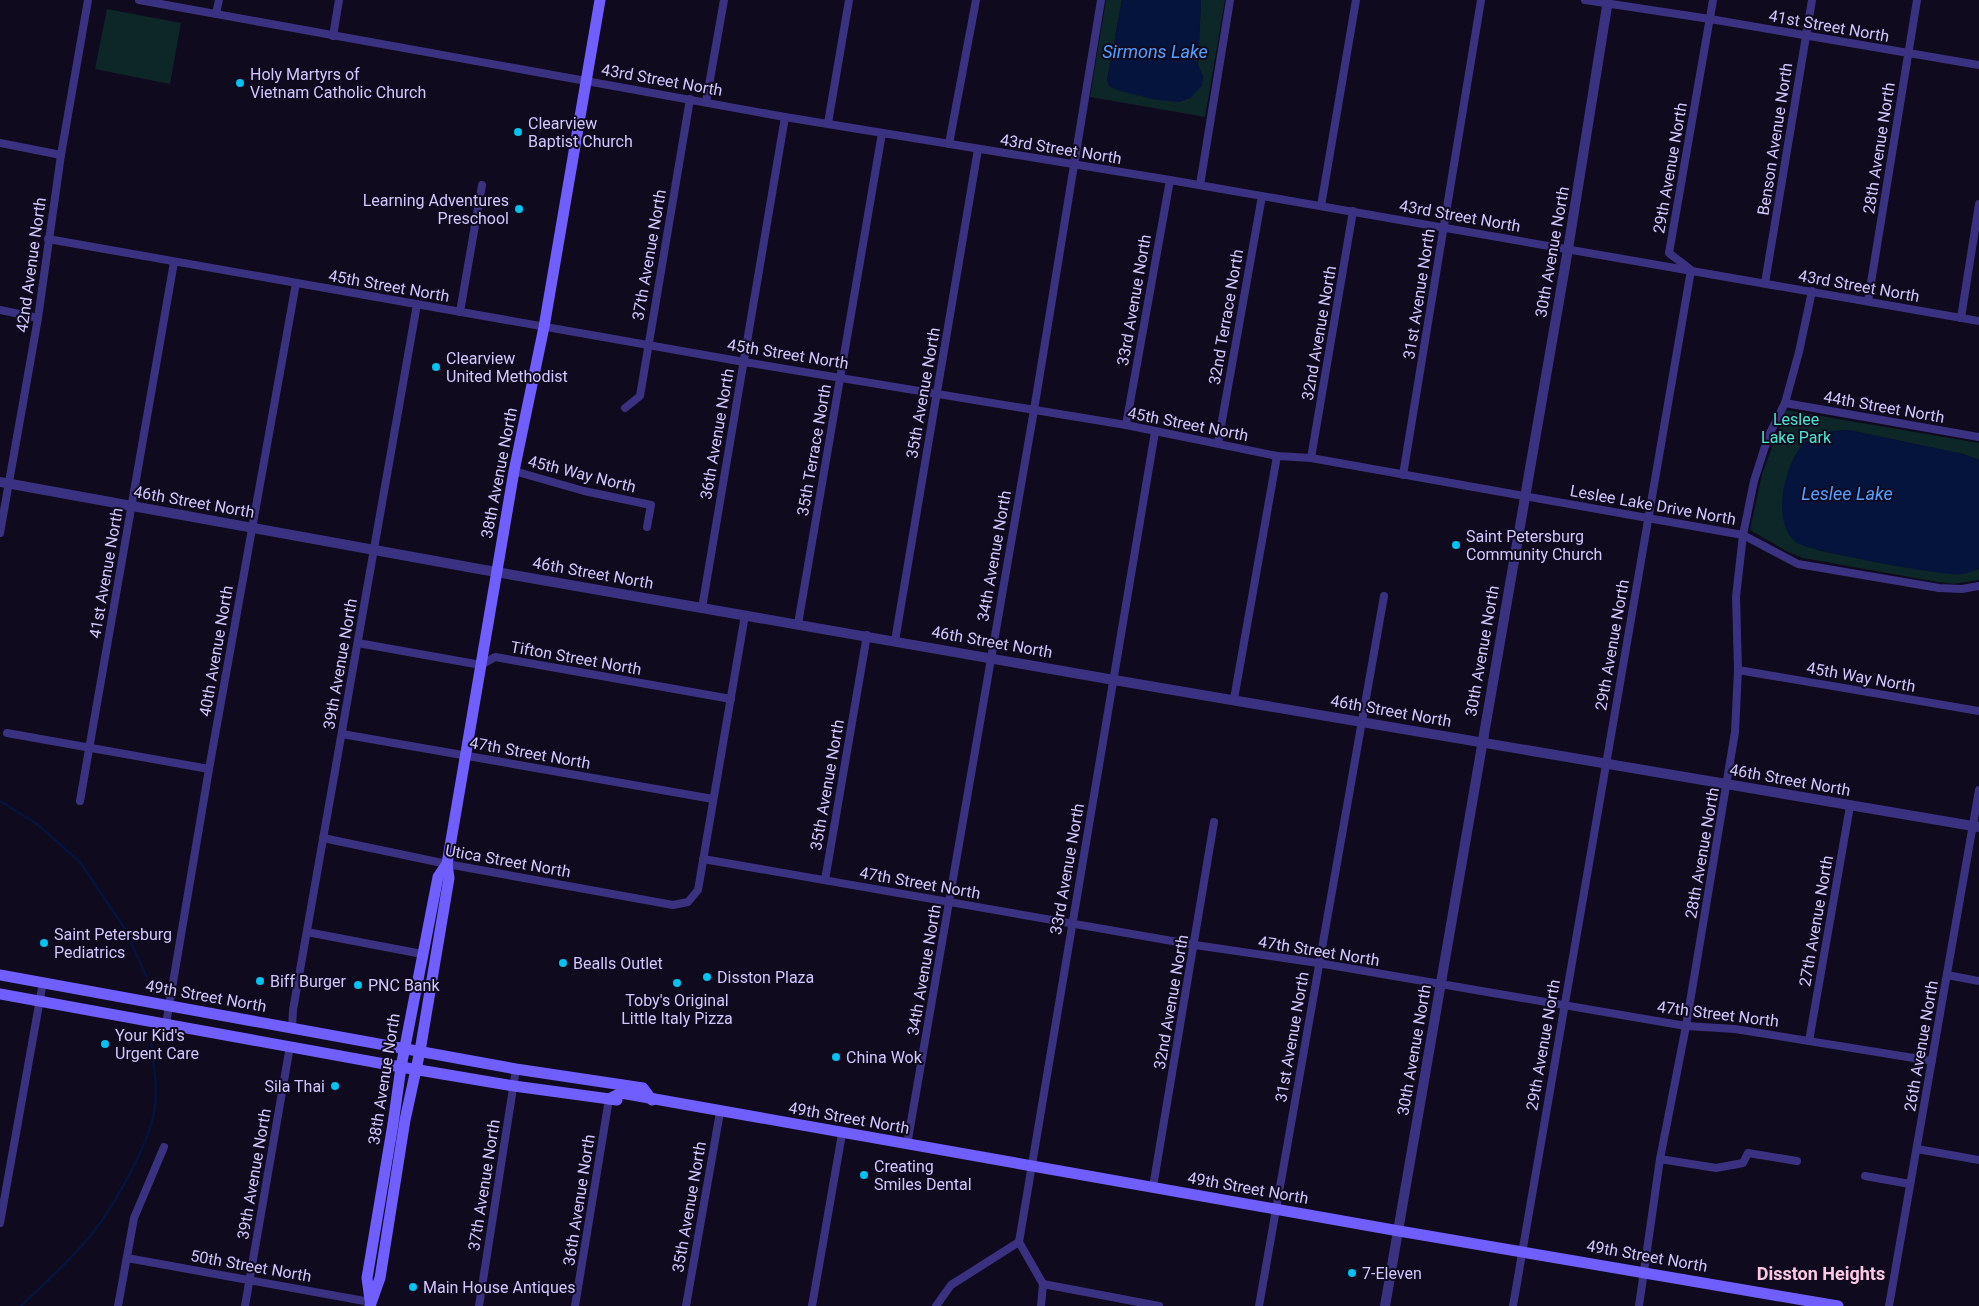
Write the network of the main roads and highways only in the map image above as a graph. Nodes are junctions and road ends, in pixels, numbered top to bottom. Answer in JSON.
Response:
{"nodes":[{"id":1,"x":600,"y":0,"type":"edge"},
{"id":2,"x":447,"y":864,"type":"junction"},
{"id":3,"x":0,"y":974,"type":"edge"},
{"id":4,"x":0,"y":994,"type":"edge"},
{"id":5,"x":405,"y":1049,"type":"junction"},
{"id":6,"x":420,"y":1051,"type":"junction"},
{"id":7,"x":401,"y":1067,"type":"junction"},
{"id":8,"x":416,"y":1069,"type":"junction"},
{"id":9,"x":595,"y":1080,"type":"junction"},
{"id":10,"x":609,"y":1099,"type":"junction"},
{"id":11,"x":652,"y":1100,"type":"junction"},
{"id":12,"x":370,"y":1304,"type":"edge"},
{"id":13,"x":1838,"y":1306,"type":"edge"}],
"edges":[{"from":1,"to":2,"type":"main road","name":"38th Avenue North"},
{"from":2,"to":5,"type":"main road","name":"38th Avenue North"},
{"from":2,"to":6,"type":"main road","name":"38th Avenue North"},
{"from":3,"to":5,"type":"main road","name":"49th Street North"},
{"from":4,"to":7,"type":"main road"},
{"from":5,"to":6,"type":"main road","name":"49th Street North"},
{"from":5,"to":7,"type":"main road","name":"38th Avenue North"},
{"from":6,"to":8,"type":"main road","name":"38th Avenue North"},
{"from":6,"to":9,"type":"main road","name":"49th Street North"},
{"from":7,"to":8,"type":"main road","name":"49th Street North"},
{"from":7,"to":12,"type":"main road","name":"38th Avenue North"},
{"from":8,"to":10,"type":"main road","name":"49th Street North"},
{"from":8,"to":12,"type":"main road","name":"38th Avenue North"},
{"from":9,"to":10,"type":"main road"},
{"from":9,"to":11,"type":"main road","name":"49th Street North"},
{"from":10,"to":11,"type":"main road","name":"49th Street North"},
{"from":11,"to":13,"type":"main road","name":"49th Street North"}]}
